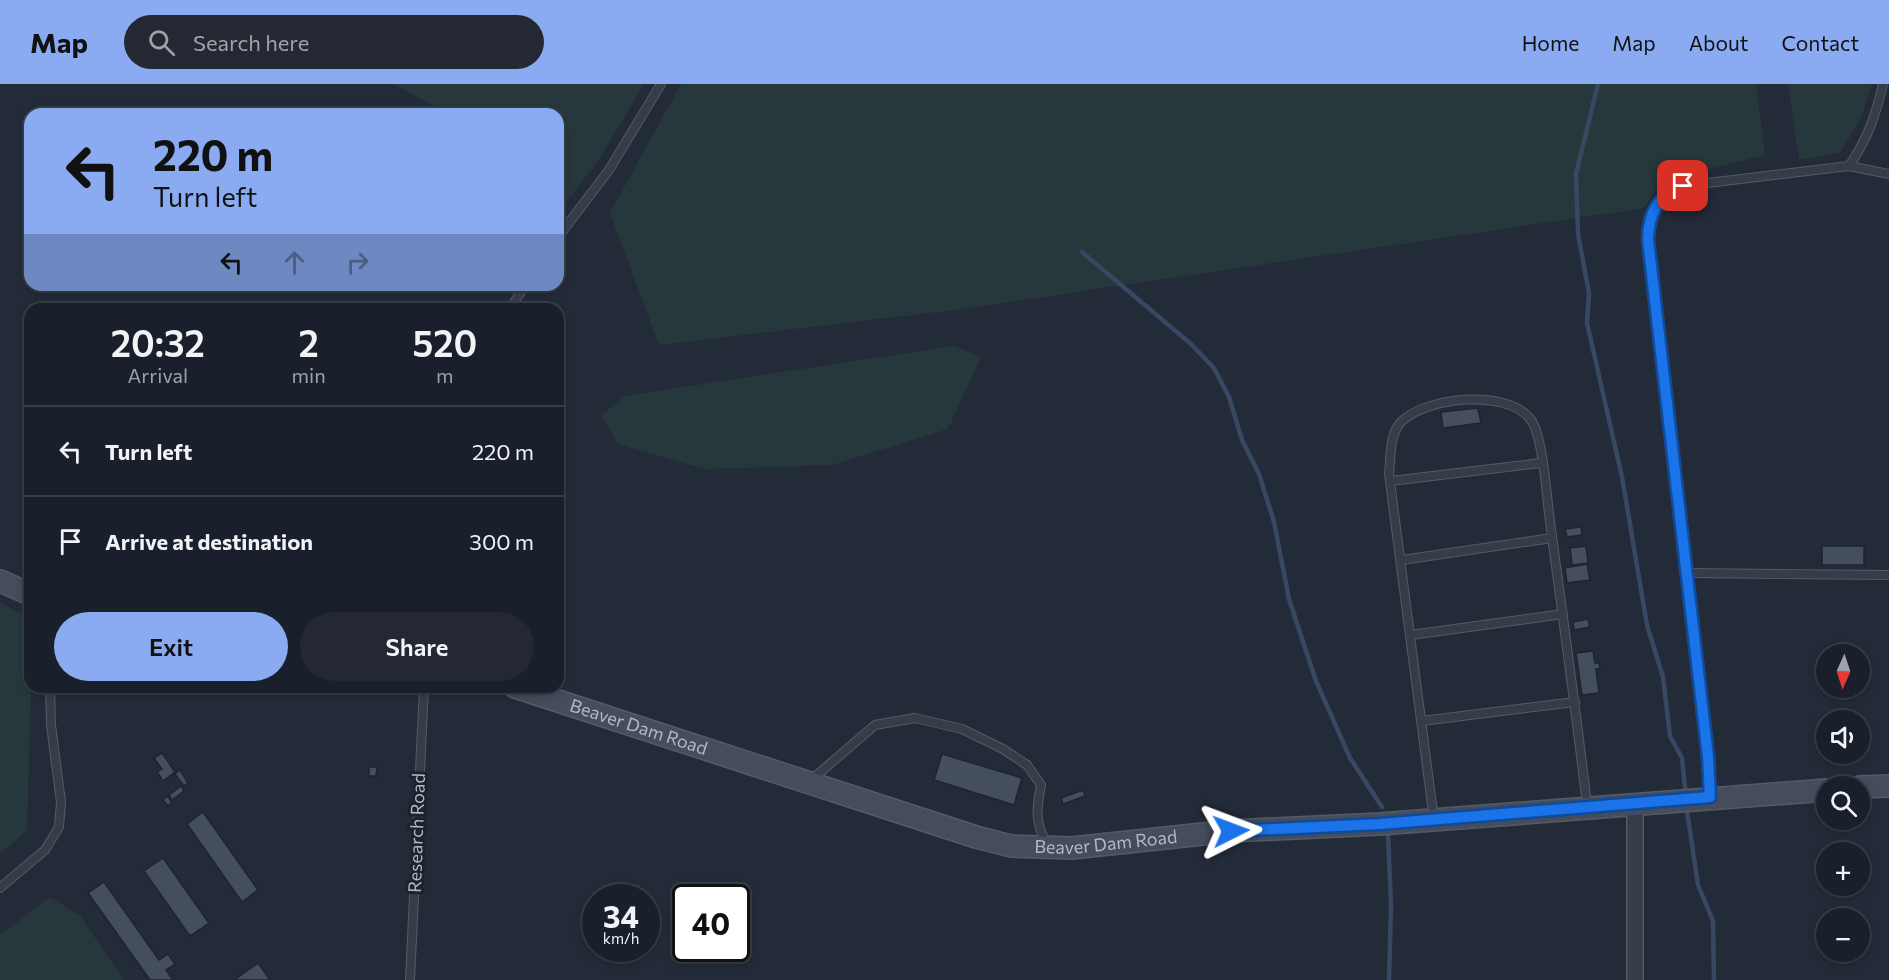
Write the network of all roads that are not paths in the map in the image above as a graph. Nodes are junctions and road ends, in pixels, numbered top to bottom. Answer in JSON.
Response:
{"nodes":[{"id":1,"x":661,"y":84,"type":"edge"},
{"id":2,"x":1883,"y":84,"type":"edge"},
{"id":3,"x":1849,"y":166,"type":"junction"},
{"id":4,"x":1889,"y":174,"type":"edge"},
{"id":5,"x":564,"y":229,"type":"edge"},
{"id":6,"x":1541,"y":463,"type":"junction"},
{"id":7,"x":1391,"y":481,"type":"junction"},
{"id":8,"x":1552,"y":538,"type":"junction"},
{"id":9,"x":1402,"y":560,"type":"junction"},
{"id":10,"x":1686,"y":573,"type":"junction"},
{"id":11,"x":1889,"y":575,"type":"edge"},
{"id":12,"x":0,"y":581,"type":"edge"},
{"id":13,"x":24,"y":591,"type":"edge"},
{"id":14,"x":1563,"y":614,"type":"junction"},
{"id":15,"x":1412,"y":635,"type":"junction"},
{"id":16,"x":50,"y":693,"type":"edge"},
{"id":17,"x":424,"y":693,"type":"edge"},
{"id":18,"x":534,"y":693,"type":"edge"},
{"id":19,"x":1575,"y":702,"type":"junction"},
{"id":20,"x":1422,"y":721,"type":"junction"},
{"id":21,"x":810,"y":781,"type":"junction"},
{"id":22,"x":1889,"y":786,"type":"edge"},
{"id":23,"x":1870,"y":787,"type":"edge"},
{"id":24,"x":1816,"y":791,"type":"edge"},
{"id":25,"x":1710,"y":797,"type":"junction"},
{"id":26,"x":1635,"y":803,"type":"junction"},
{"id":27,"x":1587,"y":807,"type":"junction"},
{"id":28,"x":1434,"y":820,"type":"junction"},
{"id":29,"x":1049,"y":849,"type":"junction"},
{"id":30,"x":0,"y":888,"type":"edge"},
{"id":31,"x":410,"y":980,"type":"edge"},
{"id":32,"x":1635,"y":980,"type":"edge"}],
"edges":[{"from":1,"to":5,"type":"lane"},
{"from":2,"to":3,"type":"lane"},
{"from":3,"to":4,"type":"lane"},
{"from":3,"to":10,"type":"lane"},
{"from":6,"to":7,"type":"lane"},
{"from":6,"to":7,"type":"lane"},
{"from":6,"to":8,"type":"lane"},
{"from":7,"to":9,"type":"lane"},
{"from":8,"to":9,"type":"lane"},
{"from":8,"to":14,"type":"lane"},
{"from":9,"to":15,"type":"lane"},
{"from":10,"to":11,"type":"lane"},
{"from":10,"to":25,"type":"lane"},
{"from":12,"to":13,"type":"street"},
{"from":14,"to":15,"type":"lane"},
{"from":14,"to":19,"type":"lane"},
{"from":15,"to":20,"type":"lane"},
{"from":16,"to":30,"type":"lane"},
{"from":17,"to":31,"type":"lane","name":"Research Road"},
{"from":18,"to":21,"type":"street","name":"Beaver Dam Road"},
{"from":19,"to":20,"type":"lane"},
{"from":19,"to":27,"type":"lane"},
{"from":20,"to":28,"type":"lane"},
{"from":21,"to":29,"type":"street","name":"Beaver Dam Road"},
{"from":21,"to":29,"type":"lane"},
{"from":22,"to":23,"type":"street"},
{"from":24,"to":25,"type":"street","name":"Beaver Dam Road"},
{"from":25,"to":26,"type":"street","name":"Beaver Dam Road"},
{"from":26,"to":27,"type":"street","name":"Beaver Dam Road"},
{"from":26,"to":32,"type":"street"},
{"from":27,"to":28,"type":"street","name":"Beaver Dam Road"},
{"from":28,"to":29,"type":"street","name":"Beaver Dam Road"}]}
